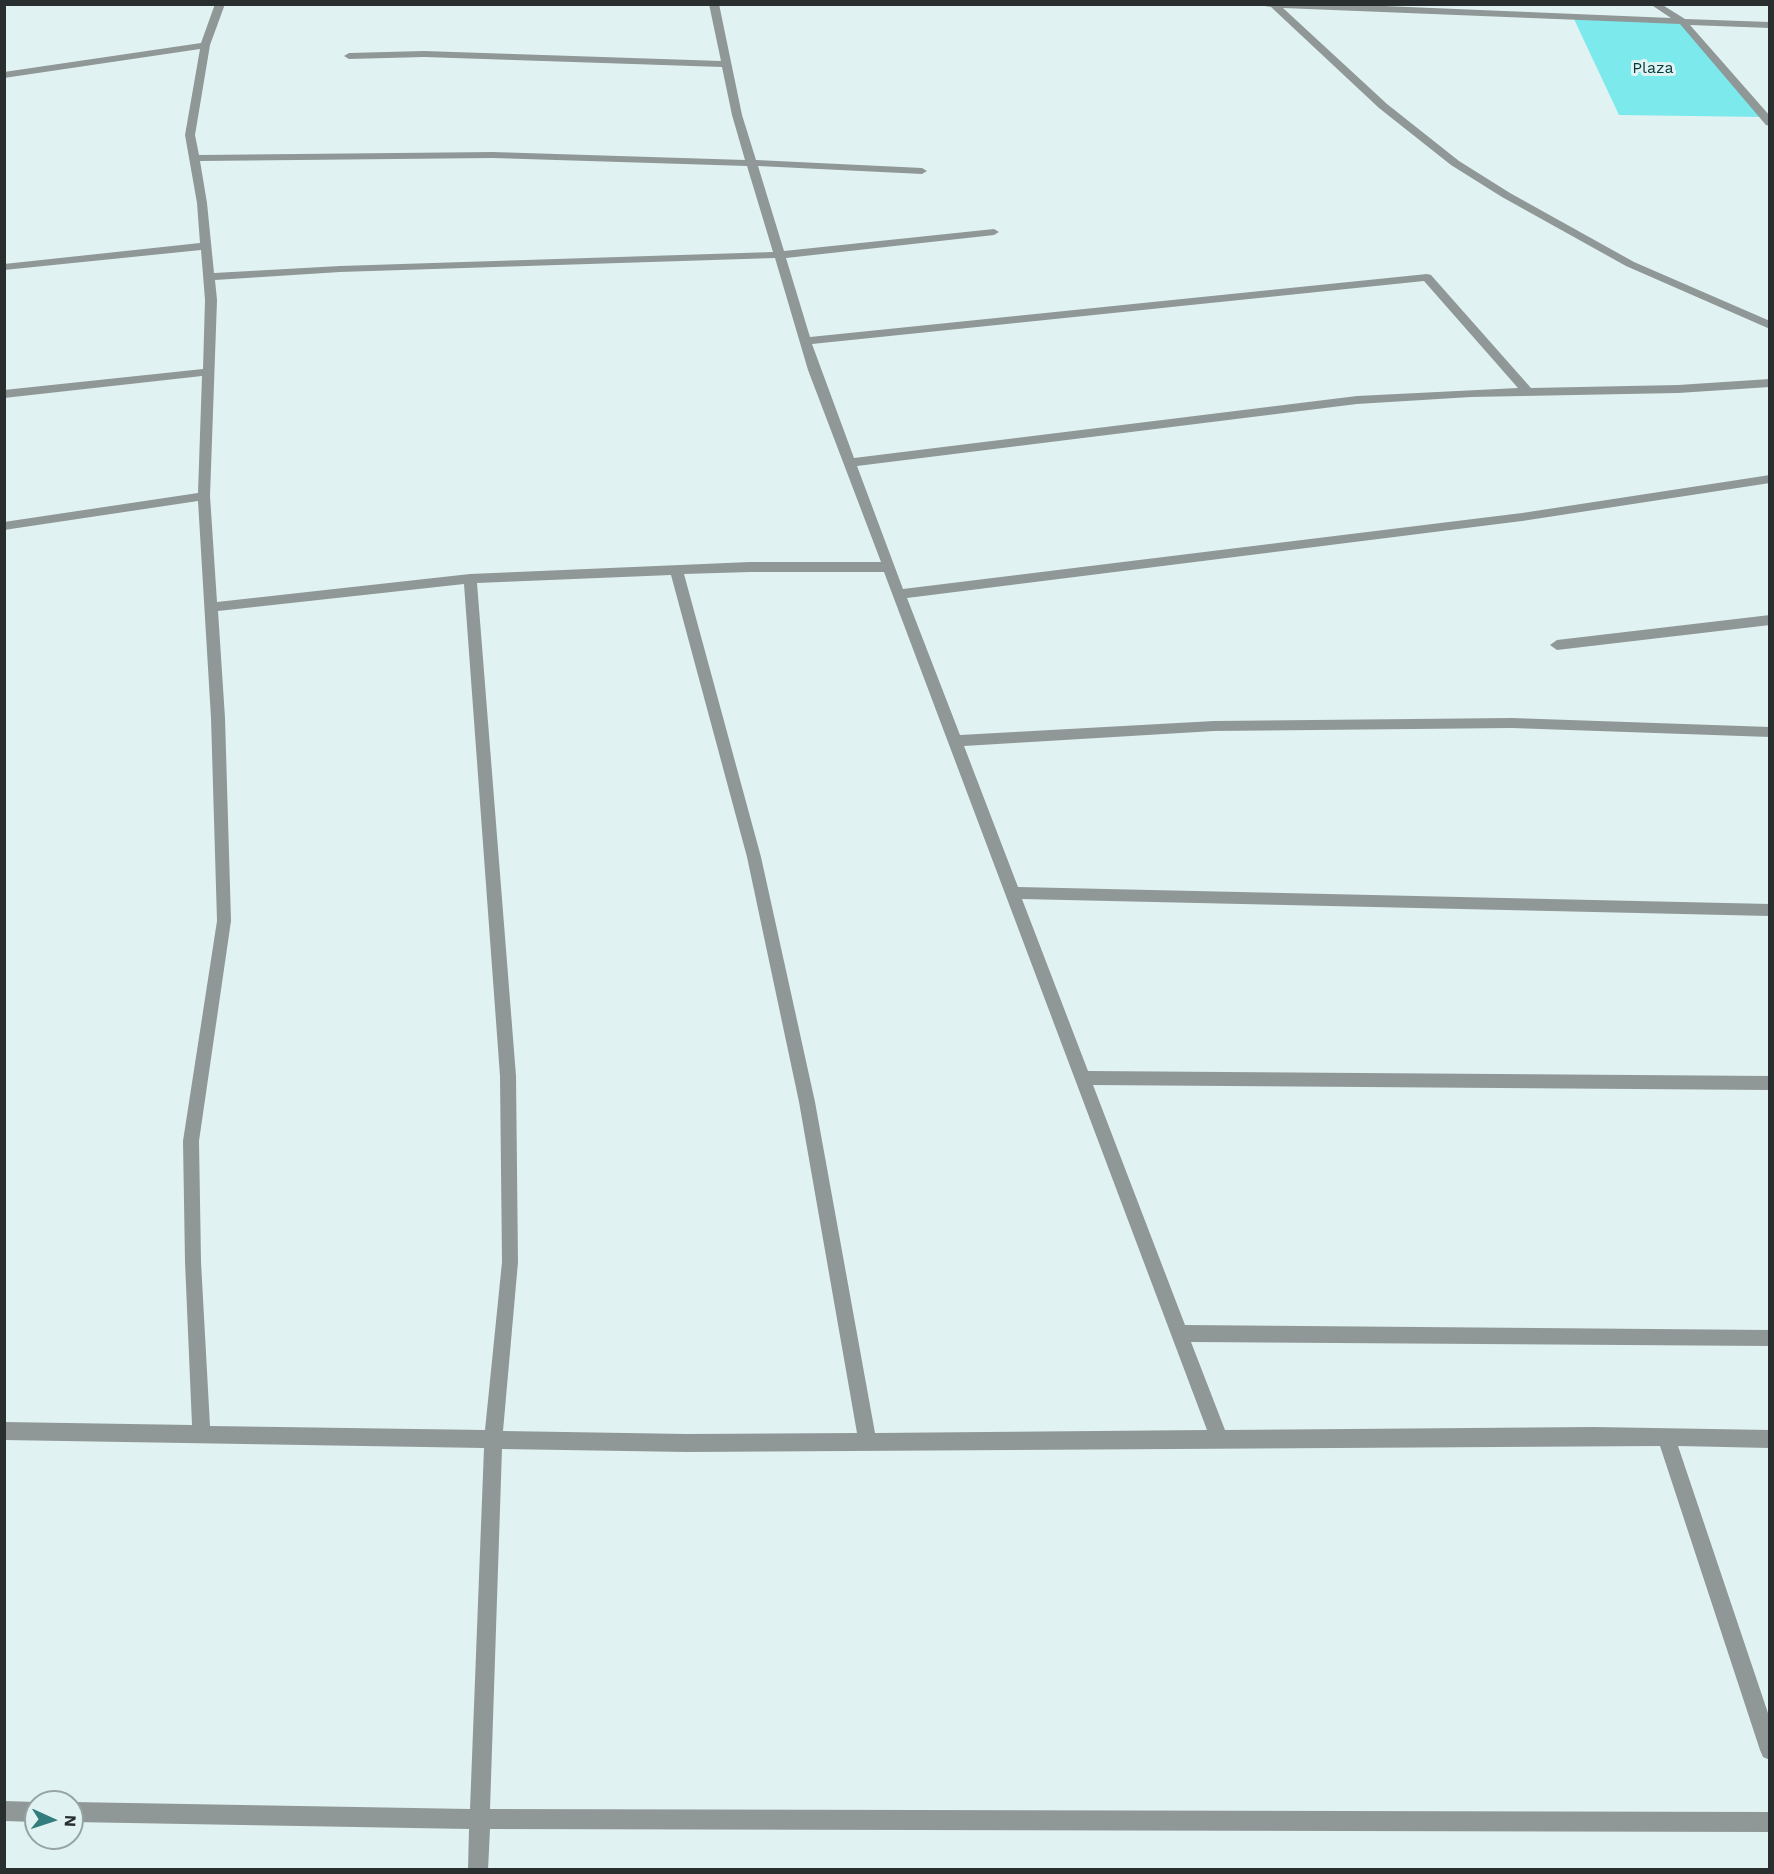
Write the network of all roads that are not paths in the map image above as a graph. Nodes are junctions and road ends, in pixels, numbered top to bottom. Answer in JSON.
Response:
{"nodes":[{"id":1,"x":220,"y":4,"type":"edge"},
{"id":2,"x":714,"y":4,"type":"edge"},
{"id":3,"x":1256,"y":4,"type":"edge"},
{"id":4,"x":1654,"y":4,"type":"edge"},
{"id":5,"x":1274,"y":5,"type":"edge"},
{"id":6,"x":1682,"y":21,"type":"junction"},
{"id":7,"x":1770,"y":26,"type":"edge"},
{"id":8,"x":206,"y":45,"type":"junction"},
{"id":9,"x":349,"y":56,"type":"dead end"},
{"id":10,"x":727,"y":64,"type":"junction"},
{"id":11,"x":4,"y":75,"type":"edge"},
{"id":12,"x":1770,"y":123,"type":"edge"},
{"id":13,"x":195,"y":158,"type":"junction"},
{"id":14,"x":752,"y":163,"type":"junction"},
{"id":15,"x":922,"y":171,"type":"dead end"},
{"id":16,"x":994,"y":232,"type":"dead end"},
{"id":17,"x":206,"y":246,"type":"junction"},
{"id":18,"x":780,"y":255,"type":"junction"},
{"id":19,"x":4,"y":267,"type":"edge"},
{"id":20,"x":209,"y":278,"type":"junction"},
{"id":21,"x":1770,"y":326,"type":"edge"},
{"id":22,"x":805,"y":341,"type":"junction"},
{"id":23,"x":208,"y":372,"type":"junction"},
{"id":24,"x":1770,"y":383,"type":"edge"},
{"id":25,"x":1528,"y":392,"type":"junction"},
{"id":26,"x":4,"y":394,"type":"edge"},
{"id":27,"x":849,"y":464,"type":"junction"},
{"id":28,"x":1770,"y":479,"type":"edge"},
{"id":29,"x":204,"y":496,"type":"junction"},
{"id":30,"x":4,"y":526,"type":"edge"},
{"id":31,"x":888,"y":567,"type":"junction"},
{"id":32,"x":676,"y":570,"type":"junction"},
{"id":33,"x":470,"y":579,"type":"junction"},
{"id":34,"x":898,"y":594,"type":"junction"},
{"id":35,"x":212,"y":607,"type":"junction"},
{"id":36,"x":1770,"y":620,"type":"edge"},
{"id":37,"x":1557,"y":645,"type":"dead end"},
{"id":38,"x":1770,"y":732,"type":"edge"},
{"id":39,"x":954,"y":741,"type":"junction"},
{"id":40,"x":1011,"y":893,"type":"junction"},
{"id":41,"x":1770,"y":910,"type":"edge"},
{"id":42,"x":1082,"y":1078,"type":"junction"},
{"id":43,"x":1770,"y":1083,"type":"edge"},
{"id":44,"x":1180,"y":1333,"type":"junction"},
{"id":45,"x":1770,"y":1338,"type":"edge"},
{"id":46,"x":4,"y":1431,"type":"edge"},
{"id":47,"x":201,"y":1433,"type":"junction"},
{"id":48,"x":1666,"y":1437,"type":"junction"},
{"id":49,"x":493,"y":1439,"type":"junction"},
{"id":50,"x":1770,"y":1439,"type":"edge"},
{"id":51,"x":1220,"y":1440,"type":"junction"},
{"id":52,"x":868,"y":1442,"type":"junction"},
{"id":53,"x":1770,"y":1750,"type":"edge"},
{"id":54,"x":4,"y":1811,"type":"edge"},
{"id":55,"x":24,"y":1812,"type":"edge"},
{"id":56,"x":84,"y":1812,"type":"edge"},
{"id":57,"x":480,"y":1819,"type":"junction"},
{"id":58,"x":1770,"y":1822,"type":"edge"},
{"id":59,"x":478,"y":1869,"type":"edge"}],
"edges":[{"from":1,"to":8,"type":"street"},
{"from":2,"to":10,"type":"street"},
{"from":3,"to":5,"type":"street"},
{"from":4,"to":6,"type":"street"},
{"from":5,"to":6,"type":"street"},
{"from":5,"to":21,"type":"street"},
{"from":6,"to":7,"type":"street"},
{"from":6,"to":12,"type":"street"},
{"from":8,"to":11,"type":"street"},
{"from":8,"to":13,"type":"street"},
{"from":9,"to":10,"type":"street"},
{"from":10,"to":14,"type":"street"},
{"from":13,"to":14,"type":"street"},
{"from":13,"to":17,"type":"street"},
{"from":14,"to":15,"type":"street"},
{"from":14,"to":18,"type":"street"},
{"from":16,"to":18,"type":"street"},
{"from":17,"to":19,"type":"street"},
{"from":17,"to":20,"type":"street"},
{"from":18,"to":20,"type":"street"},
{"from":18,"to":22,"type":"street"},
{"from":20,"to":23,"type":"street"},
{"from":22,"to":25,"type":"street"},
{"from":22,"to":27,"type":"street"},
{"from":23,"to":26,"type":"street"},
{"from":23,"to":29,"type":"street"},
{"from":24,"to":25,"type":"street"},
{"from":25,"to":27,"type":"street"},
{"from":27,"to":31,"type":"street"},
{"from":28,"to":34,"type":"street"},
{"from":29,"to":30,"type":"street"},
{"from":29,"to":35,"type":"street"},
{"from":31,"to":32,"type":"street"},
{"from":31,"to":34,"type":"street"},
{"from":32,"to":33,"type":"street"},
{"from":32,"to":52,"type":"street"},
{"from":33,"to":35,"type":"street"},
{"from":33,"to":49,"type":"street"},
{"from":34,"to":39,"type":"street"},
{"from":35,"to":47,"type":"street"},
{"from":36,"to":37,"type":"street"},
{"from":38,"to":39,"type":"street"},
{"from":39,"to":40,"type":"street"},
{"from":40,"to":41,"type":"street"},
{"from":40,"to":42,"type":"street"},
{"from":42,"to":43,"type":"street"},
{"from":42,"to":44,"type":"street"},
{"from":44,"to":45,"type":"street"},
{"from":44,"to":51,"type":"street"},
{"from":46,"to":47,"type":"street"},
{"from":47,"to":49,"type":"street"},
{"from":48,"to":50,"type":"street"},
{"from":48,"to":51,"type":"street"},
{"from":48,"to":53,"type":"street"},
{"from":49,"to":52,"type":"street"},
{"from":49,"to":57,"type":"street"},
{"from":51,"to":52,"type":"street"},
{"from":54,"to":55,"type":"street"},
{"from":56,"to":57,"type":"street"},
{"from":57,"to":58,"type":"street"},
{"from":57,"to":59,"type":"street"}]}
